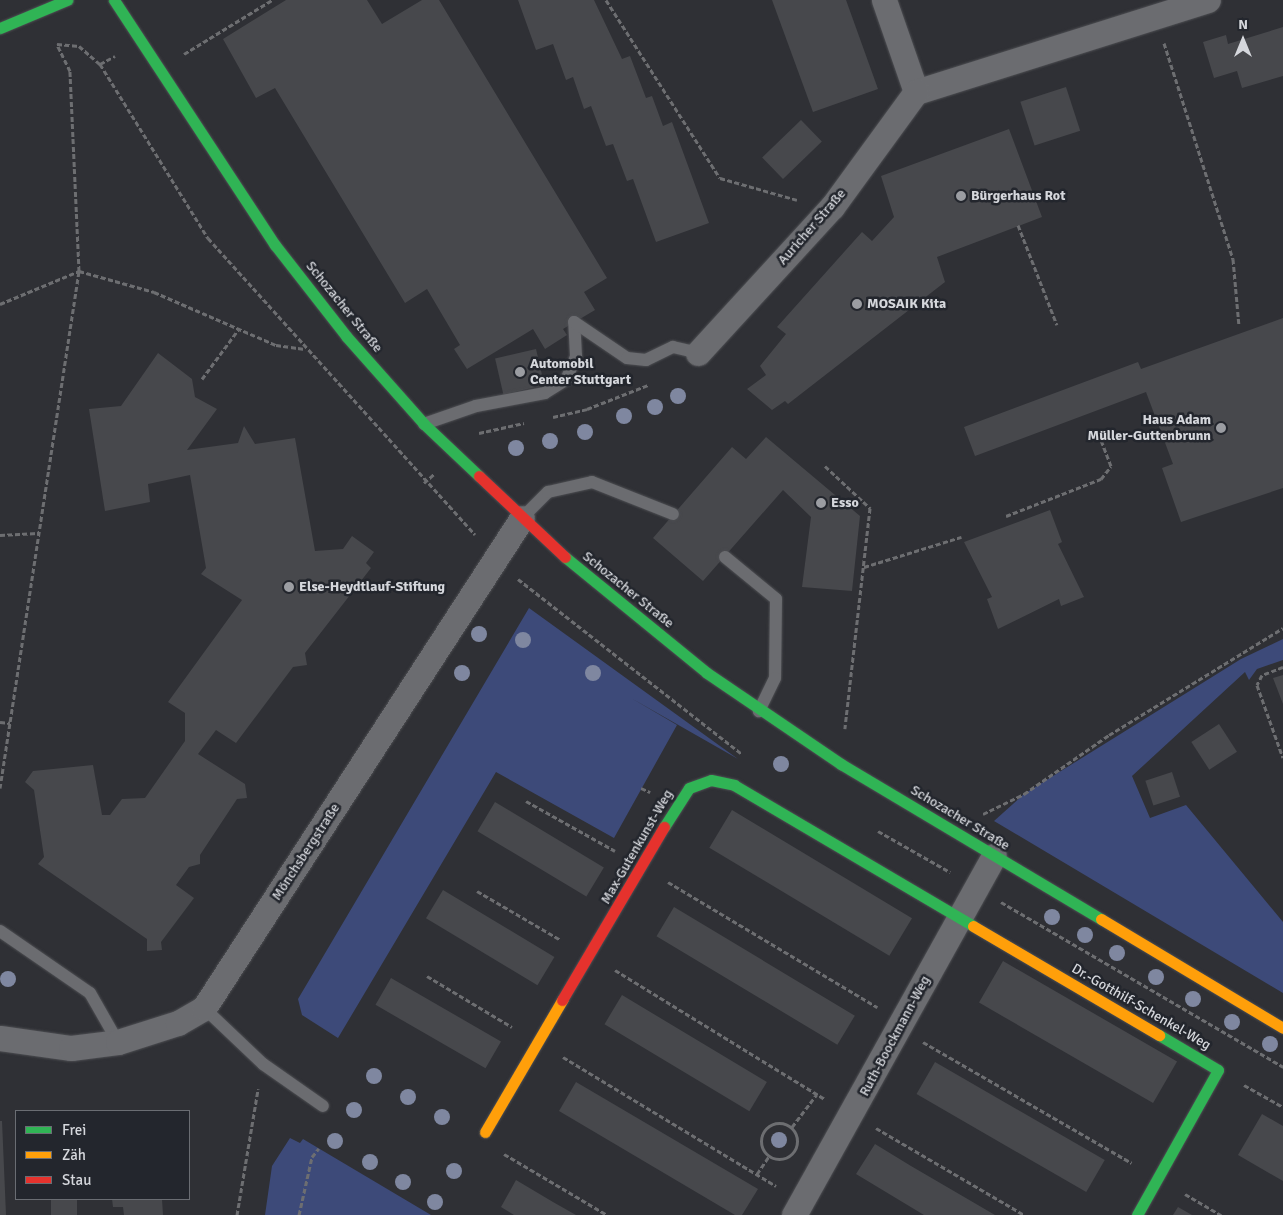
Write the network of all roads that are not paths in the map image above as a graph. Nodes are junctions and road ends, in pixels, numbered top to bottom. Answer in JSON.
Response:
{"nodes":[{"id":1,"x":67,"y":0,"type":"edge"},
{"id":2,"x":114,"y":0,"type":"edge"},
{"id":3,"x":884,"y":0,"type":"edge"},
{"id":4,"x":1208,"y":0,"type":"edge"},
{"id":5,"x":0,"y":28,"type":"edge"},
{"id":6,"x":916,"y":92,"type":"junction"},
{"id":7,"x":698,"y":354,"type":"joint"},
{"id":8,"x":424,"y":424,"type":"junction"},
{"id":9,"x":673,"y":514,"type":"dead end"},
{"id":10,"x":522,"y":518,"type":"junction"},
{"id":11,"x":725,"y":557,"type":"dead end"},
{"id":12,"x":759,"y":711,"type":"junction"},
{"id":13,"x":994,"y":856,"type":"junction"},
{"id":14,"x":958,"y":917,"type":"junction"},
{"id":15,"x":0,"y":931,"type":"edge"},
{"id":16,"x":204,"y":1008,"type":"junction"},
{"id":17,"x":1283,"y":1028,"type":"edge"},
{"id":18,"x":0,"y":1038,"type":"edge"},
{"id":19,"x":118,"y":1042,"type":"junction"},
{"id":20,"x":323,"y":1106,"type":"dead end"},
{"id":21,"x":485,"y":1132,"type":"dead end"},
{"id":22,"x":798,"y":1209,"type":"edge"},
{"id":23,"x":1137,"y":1215,"type":"edge"}],
"edges":[{"from":1,"to":5,"type":"main road"},
{"from":2,"to":8,"type":"main road","name":"Schozacher Straße"},
{"from":3,"to":6,"type":"street"},
{"from":4,"to":6,"type":"street"},
{"from":6,"to":7,"type":"street","name":"Auricher Straße"},
{"from":7,"to":8,"type":"lane"},
{"from":8,"to":10,"type":"main road","name":"Schozacher Straße"},
{"from":9,"to":10,"type":"lane"},
{"from":10,"to":12,"type":"main road","name":"Schozacher Straße"},
{"from":10,"to":16,"type":"street","name":"Mönchsbergstraße"},
{"from":11,"to":12,"type":"lane"},
{"from":12,"to":13,"type":"main road","name":"Schozacher Straße"},
{"from":13,"to":14,"type":"street","name":"Ruth-Boockmann-Weg"},
{"from":13,"to":17,"type":"main road","name":"Schozacher Straße"},
{"from":14,"to":21,"type":"main road","name":"Max-Gutenkunst-Weg"},
{"from":14,"to":22,"type":"street","name":"Ruth-Boockmann-Weg"},
{"from":14,"to":23,"type":"main road","name":"Dr.-Gotthilf-Schenkel-Weg"},
{"from":15,"to":19,"type":"lane"},
{"from":16,"to":19,"type":"street","name":"Mönchsbergstraße"},
{"from":16,"to":20,"type":"lane"},
{"from":18,"to":19,"type":"street","name":"Mönchsbergstraße"}]}
